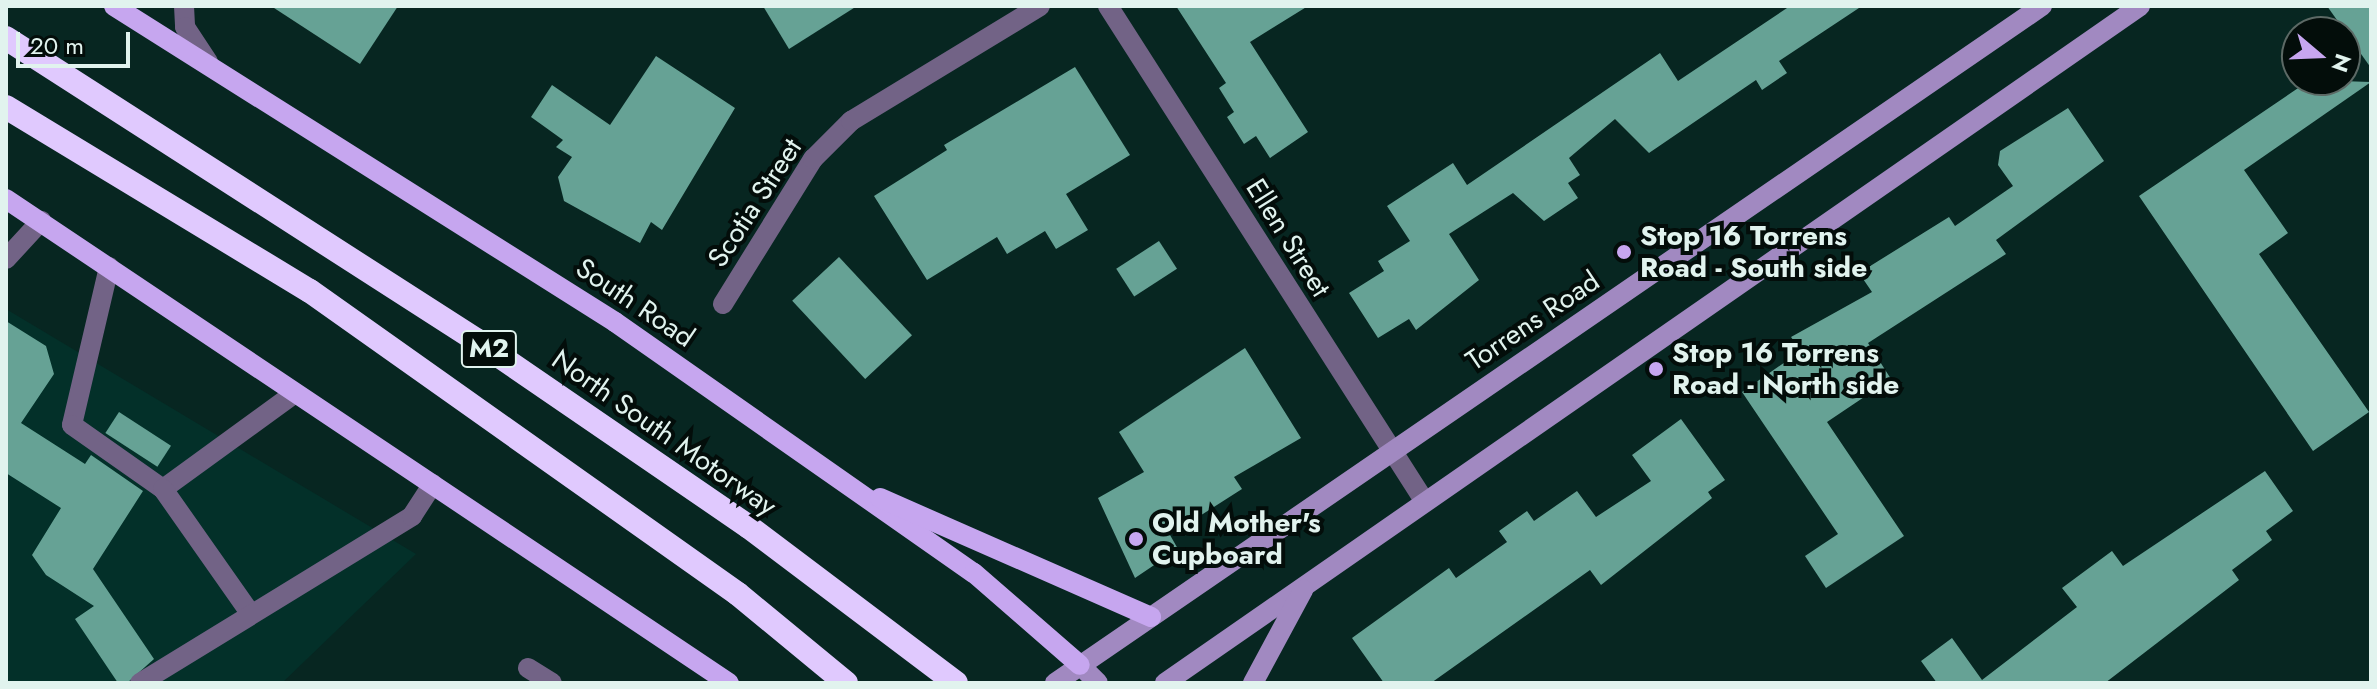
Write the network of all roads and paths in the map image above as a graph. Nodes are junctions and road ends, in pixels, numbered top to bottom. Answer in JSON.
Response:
{"nodes":[{"id":1,"x":114,"y":6,"type":"edge"},
{"id":2,"x":184,"y":6,"type":"edge"},
{"id":3,"x":1040,"y":6,"type":"edge"},
{"id":4,"x":1108,"y":6,"type":"edge"},
{"id":5,"x":2042,"y":6,"type":"edge"},
{"id":6,"x":2140,"y":6,"type":"edge"},
{"id":7,"x":6,"y":38,"type":"edge"},
{"id":8,"x":216,"y":71,"type":"junction"},
{"id":9,"x":6,"y":107,"type":"edge"},
{"id":10,"x":6,"y":199,"type":"edge"},
{"id":11,"x":41,"y":221,"type":"junction"},
{"id":12,"x":6,"y":259,"type":"edge"},
{"id":13,"x":109,"y":267,"type":"junction"},
{"id":14,"x":723,"y":304,"type":"dead end"},
{"id":15,"x":295,"y":393,"type":"junction"},
{"id":16,"x":1392,"y":452,"type":"junction"},
{"id":17,"x":433,"y":484,"type":"junction"},
{"id":18,"x":850,"y":486,"type":"junction"},
{"id":19,"x":163,"y":489,"type":"junction"},
{"id":20,"x":1423,"y":499,"type":"junction"},
{"id":21,"x":1309,"y":580,"type":"junction"},
{"id":22,"x":251,"y":614,"type":"junction"},
{"id":23,"x":1151,"y":617,"type":"junction"},
{"id":24,"x":1080,"y":665,"type":"junction"},
{"id":25,"x":528,"y":668,"type":"dead end"},
{"id":26,"x":140,"y":683,"type":"edge"},
{"id":27,"x":552,"y":683,"type":"edge"},
{"id":28,"x":729,"y":683,"type":"edge"},
{"id":29,"x":846,"y":683,"type":"edge"},
{"id":30,"x":956,"y":683,"type":"edge"},
{"id":31,"x":1055,"y":683,"type":"edge"},
{"id":32,"x":1098,"y":683,"type":"edge"},
{"id":33,"x":1165,"y":683,"type":"edge"},
{"id":34,"x":1253,"y":683,"type":"edge"}],
"edges":[{"from":1,"to":8,"type":"main road","name":"South Road"},
{"from":2,"to":8,"type":"street"},
{"from":3,"to":14,"type":"street","name":"Scotia Street"},
{"from":4,"to":16,"type":"street","name":"Ellen Street"},
{"from":5,"to":16,"type":"main road","name":"Torrens Road"},
{"from":6,"to":20,"type":"main road"},
{"from":7,"to":30,"type":"highway","name":"North South Motorway","number":"M2"},
{"from":8,"to":18,"type":"main road","name":"South Road"},
{"from":9,"to":29,"type":"highway","number":"M2"},
{"from":10,"to":11,"type":"main road"},
{"from":11,"to":12,"type":"street"},
{"from":11,"to":13,"type":"main road"},
{"from":13,"to":15,"type":"main road"},
{"from":13,"to":19,"type":"street"},
{"from":15,"to":17,"type":"main road"},
{"from":15,"to":19,"type":"street"},
{"from":16,"to":20,"type":"street","name":"Ellen Street"},
{"from":16,"to":23,"type":"main road","name":"Torrens Road"},
{"from":17,"to":22,"type":"street"},
{"from":17,"to":28,"type":"main road"},
{"from":18,"to":23,"type":"main road"},
{"from":18,"to":24,"type":"main road","name":"South Road"},
{"from":19,"to":22,"type":"street"},
{"from":20,"to":21,"type":"main road"},
{"from":21,"to":33,"type":"main road"},
{"from":21,"to":34,"type":"main road"},
{"from":22,"to":26,"type":"street"},
{"from":23,"to":24,"type":"main road","name":"Torrens Road"},
{"from":24,"to":31,"type":"main road","name":"Torrens Road"},
{"from":24,"to":32,"type":"main road","name":"South Road"},
{"from":25,"to":27,"type":"street"}]}
